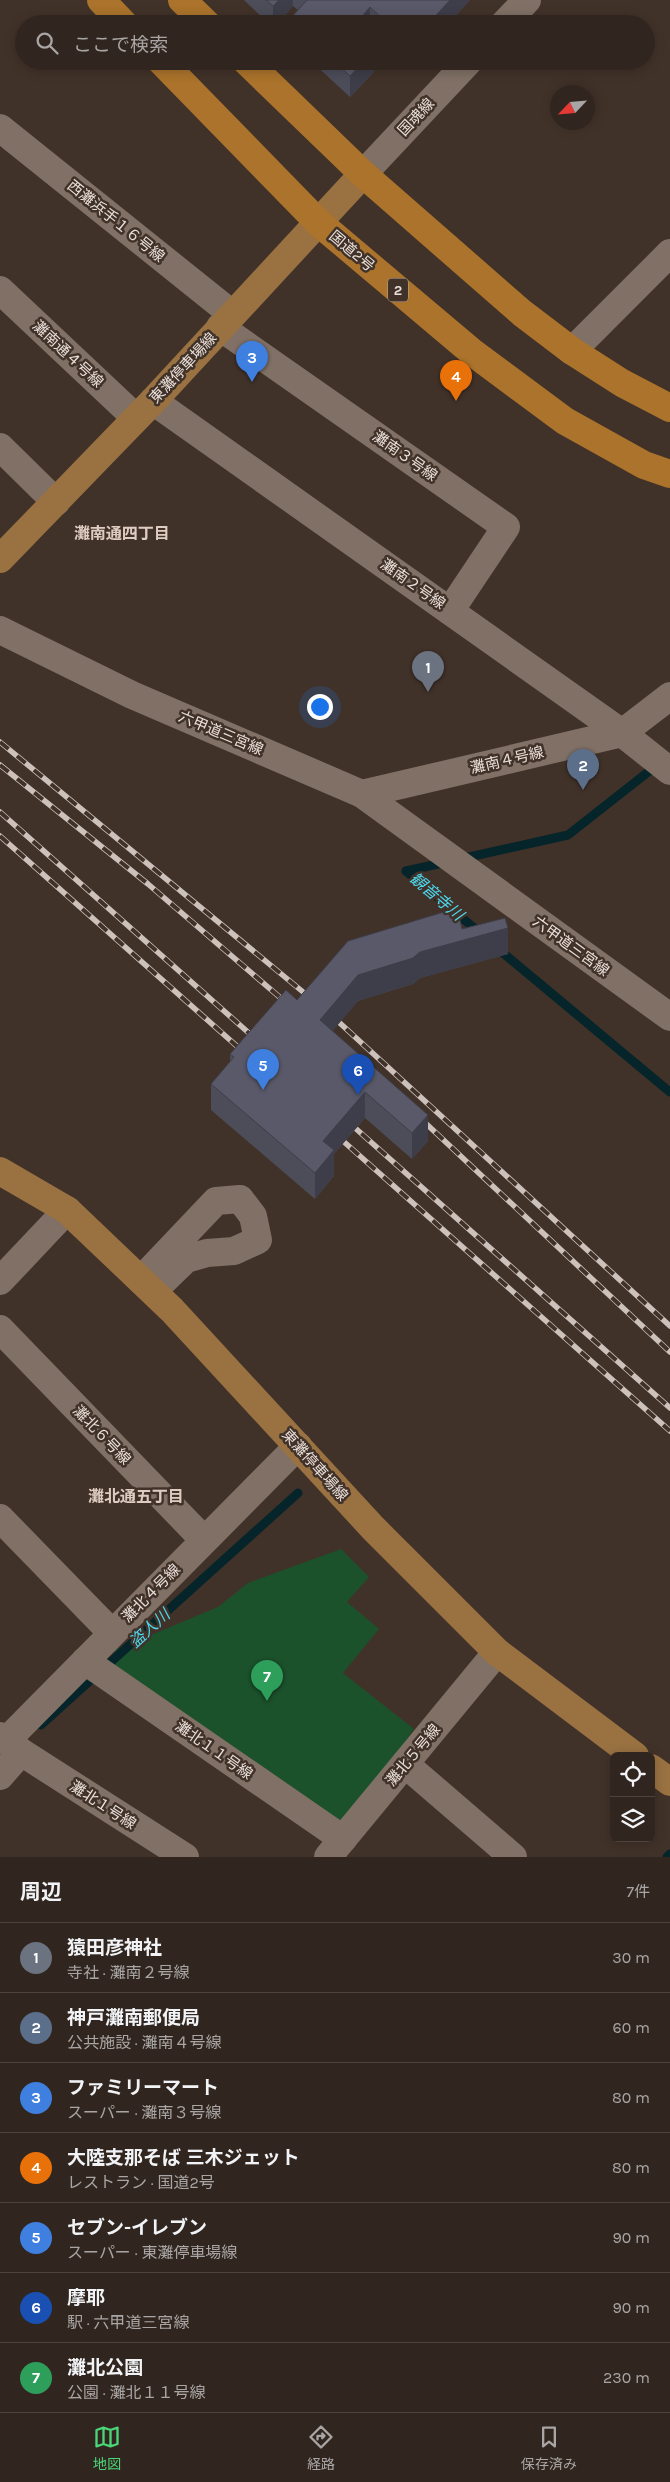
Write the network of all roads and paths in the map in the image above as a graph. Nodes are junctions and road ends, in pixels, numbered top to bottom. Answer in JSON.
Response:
{"nodes":[{"id":1,"x":101,"y":0,"type":"edge"},
{"id":2,"x":182,"y":0,"type":"edge"},
{"id":3,"x":527,"y":0,"type":"edge"},
{"id":4,"x":115,"y":15,"type":"edge"},
{"id":5,"x":198,"y":15,"type":"edge"},
{"id":6,"x":513,"y":15,"type":"edge"},
{"id":7,"x":170,"y":70,"type":"edge"},
{"id":8,"x":255,"y":70,"type":"edge"},
{"id":9,"x":461,"y":70,"type":"edge"},
{"id":10,"x":0,"y":128,"type":"edge"},
{"id":11,"x":363,"y":174,"type":"junction"},
{"id":12,"x":318,"y":223,"type":"junction"},
{"id":13,"x":670,"y":253,"type":"edge"},
{"id":14,"x":0,"y":290,"type":"edge"},
{"id":15,"x":226,"y":321,"type":"junction"},
{"id":16,"x":572,"y":351,"type":"junction"},
{"id":17,"x":670,"y":408,"type":"edge"},
{"id":18,"x":145,"y":410,"type":"junction"},
{"id":19,"x":0,"y":448,"type":"edge"},
{"id":20,"x":670,"y":474,"type":"edge"},
{"id":21,"x":56,"y":502,"type":"junction"},
{"id":22,"x":0,"y":559,"type":"edge"},
{"id":23,"x":450,"y":611,"type":"junction"},
{"id":24,"x":0,"y":630,"type":"edge"},
{"id":25,"x":670,"y":696,"type":"edge"},
{"id":26,"x":622,"y":733,"type":"junction"},
{"id":27,"x":670,"y":771,"type":"edge"},
{"id":28,"x":362,"y":794,"type":"junction"},
{"id":29,"x":670,"y":1017,"type":"edge"},
{"id":30,"x":0,"y":1171,"type":"edge"},
{"id":31,"x":67,"y":1210,"type":"junction"},
{"id":32,"x":0,"y":1281,"type":"edge"},
{"id":33,"x":0,"y":1329,"type":"edge"},
{"id":34,"x":298,"y":1446,"type":"junction"},
{"id":35,"x":0,"y":1518,"type":"edge"},
{"id":36,"x":204,"y":1540,"type":"junction"},
{"id":37,"x":112,"y":1633,"type":"junction"},
{"id":38,"x":497,"y":1652,"type":"junction"},
{"id":39,"x":86,"y":1662,"type":"junction"},
{"id":40,"x":11,"y":1744,"type":"edge"},
{"id":41,"x":630,"y":1752,"type":"edge"},
{"id":42,"x":405,"y":1764,"type":"junction"},
{"id":43,"x":655,"y":1771,"type":"edge"},
{"id":44,"x":0,"y":1776,"type":"edge"},
{"id":45,"x":670,"y":1782,"type":"edge"},
{"id":46,"x":336,"y":1848,"type":"edge"},
{"id":47,"x":185,"y":1857,"type":"edge"},
{"id":48,"x":513,"y":1857,"type":"edge"}],
"edges":[{"from":1,"to":4,"type":"highway"},
{"from":2,"to":5,"type":"highway"},
{"from":3,"to":6,"type":"street"},
{"from":7,"to":12,"type":"highway","name":"国道2号","number":"2"},
{"from":8,"to":11,"type":"highway"},
{"from":9,"to":11,"type":"street","name":"国魂線"},
{"from":10,"to":15,"type":"street","name":"西灘浜手１６号線"},
{"from":11,"to":12,"type":"main road","name":"東灘停車場線"},
{"from":11,"to":16,"type":"highway"},
{"from":12,"to":15,"type":"main road","name":"東灘停車場線"},
{"from":12,"to":20,"type":"highway","name":"国道2号","number":"2"},
{"from":13,"to":16,"type":"street"},
{"from":14,"to":18,"type":"street","name":"灘南通４号線"},
{"from":15,"to":18,"type":"main road","name":"東灘停車場線"},
{"from":15,"to":23,"type":"street","name":"灘南３号線"},
{"from":16,"to":17,"type":"highway"},
{"from":18,"to":21,"type":"main road","name":"東灘停車場線"},
{"from":18,"to":23,"type":"street","name":"灘南２号線"},
{"from":19,"to":21,"type":"street"},
{"from":21,"to":22,"type":"main road","name":"東灘停車場線"},
{"from":23,"to":26,"type":"street","name":"灘南２号線"},
{"from":24,"to":28,"type":"street","name":"六甲道三宮線"},
{"from":25,"to":26,"type":"street","name":"灘南４号線"},
{"from":26,"to":27,"type":"street","name":"灘南２号線"},
{"from":26,"to":28,"type":"street","name":"灘南４号線"},
{"from":28,"to":29,"type":"street","name":"六甲道三宮線"},
{"from":30,"to":31,"type":"main road","name":"東灘停車場線"},
{"from":31,"to":32,"type":"street"},
{"from":31,"to":34,"type":"main road","name":"東灘停車場線"},
{"from":33,"to":36,"type":"street","name":"灘北６号線"},
{"from":34,"to":36,"type":"street","name":"灘北４号線"},
{"from":34,"to":38,"type":"main road","name":"東灘停車場線"},
{"from":35,"to":37,"type":"street"},
{"from":36,"to":37,"type":"street","name":"灘北４号線"},
{"from":37,"to":39,"type":"street","name":"灘北４号線"},
{"from":38,"to":41,"type":"main road","name":"東灘停車場線"},
{"from":38,"to":42,"type":"street","name":"灘北５号線"},
{"from":39,"to":40,"type":"street","name":"灘北４号線"},
{"from":39,"to":46,"type":"street","name":"灘北１１号線"},
{"from":40,"to":44,"type":"street","name":"灘北４号線"},
{"from":40,"to":47,"type":"street","name":"灘北１号線"},
{"from":42,"to":46,"type":"street","name":"灘北５号線"},
{"from":42,"to":48,"type":"street"},
{"from":43,"to":45,"type":"main road"}]}
